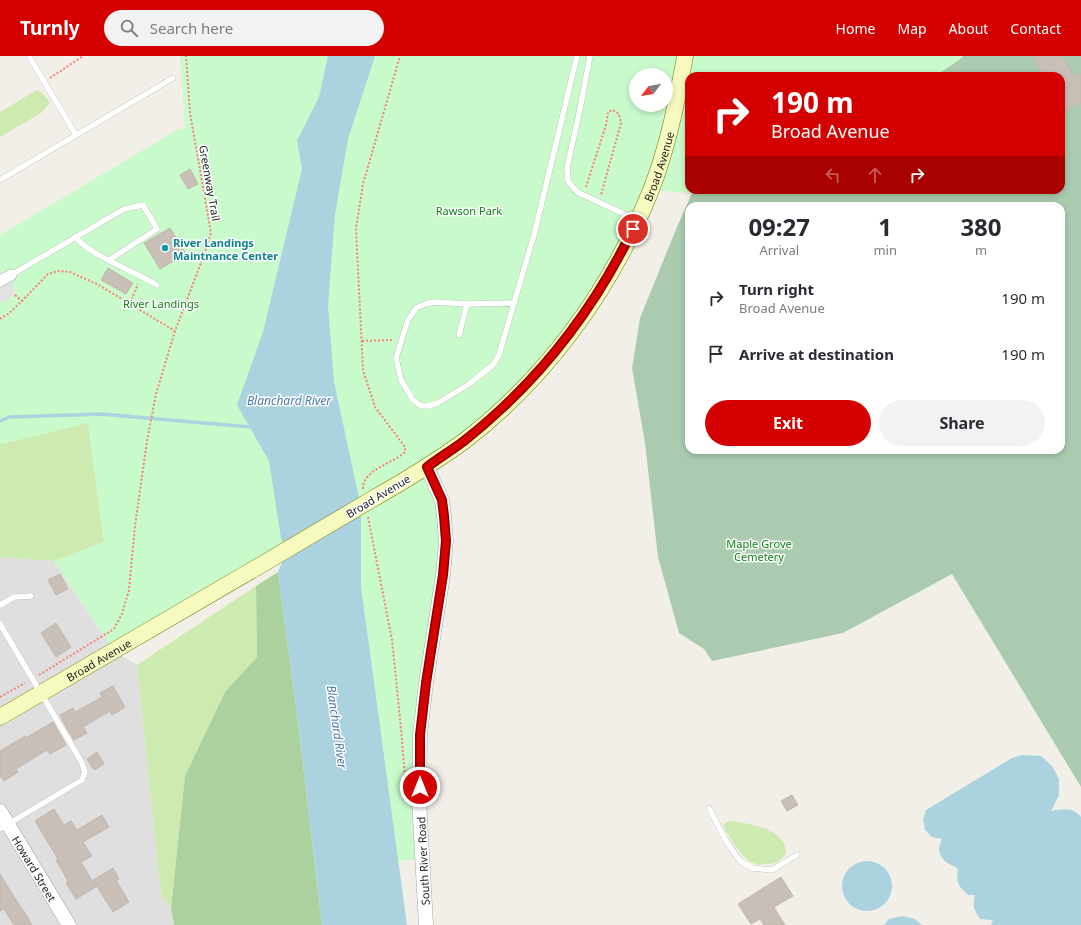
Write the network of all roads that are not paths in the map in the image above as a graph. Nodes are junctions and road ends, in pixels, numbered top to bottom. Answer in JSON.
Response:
{"nodes":[{"id":1,"x":577,"y":56,"type":"edge"},
{"id":2,"x":590,"y":56,"type":"edge"},
{"id":3,"x":685,"y":56,"type":"edge"},
{"id":4,"x":30,"y":58,"type":"dead end"},
{"id":5,"x":173,"y":78,"type":"dead end"},
{"id":6,"x":76,"y":135,"type":"junction"},
{"id":7,"x":0,"y":180,"type":"edge"},
{"id":8,"x":638,"y":220,"type":"junction"},
{"id":9,"x":75,"y":237,"type":"junction"},
{"id":10,"x":109,"y":260,"type":"junction"},
{"id":11,"x":11,"y":275,"type":"joint"},
{"id":12,"x":0,"y":281,"type":"edge"},
{"id":13,"x":157,"y":285,"type":"dead end"},
{"id":14,"x":514,"y":303,"type":"junction"},
{"id":15,"x":467,"y":304,"type":"junction"},
{"id":16,"x":459,"y":334,"type":"dead end"},
{"id":17,"x":427,"y":467,"type":"junction"},
{"id":18,"x":31,"y":596,"type":"dead end"},
{"id":19,"x":0,"y":605,"type":"edge"},
{"id":20,"x":0,"y":624,"type":"edge"},
{"id":21,"x":41,"y":693,"type":"junction"},
{"id":22,"x":0,"y":717,"type":"edge"},
{"id":23,"x":709,"y":808,"type":"dead end"},
{"id":24,"x":0,"y":811,"type":"edge"},
{"id":25,"x":4,"y":826,"type":"edge"},
{"id":26,"x":797,"y":855,"type":"dead end"},
{"id":27,"x":69,"y":925,"type":"edge"},
{"id":28,"x":426,"y":925,"type":"edge"}],
"edges":[{"from":1,"to":14,"type":"lane"},
{"from":2,"to":8,"type":"lane"},
{"from":3,"to":8,"type":"main road","name":"Broad Avenue"},
{"from":4,"to":6,"type":"lane"},
{"from":5,"to":6,"type":"lane"},
{"from":6,"to":7,"type":"lane"},
{"from":8,"to":17,"type":"main road","name":"Broad Avenue"},
{"from":9,"to":10,"type":"lane"},
{"from":9,"to":10,"type":"lane"},
{"from":9,"to":11,"type":"lane"},
{"from":10,"to":13,"type":"lane"},
{"from":11,"to":12,"type":"street"},
{"from":14,"to":15,"type":"lane"},
{"from":14,"to":15,"type":"lane"},
{"from":15,"to":16,"type":"lane"},
{"from":17,"to":21,"type":"main road","name":"Broad Avenue","bridge":true},
{"from":17,"to":28,"type":"street","name":"South River Road"},
{"from":18,"to":19,"type":"lane"},
{"from":20,"to":21,"type":"lane"},
{"from":21,"to":22,"type":"main road","name":"Broad Avenue"},
{"from":21,"to":25,"type":"lane"},
{"from":23,"to":26,"type":"lane"},
{"from":24,"to":25,"type":"street","name":"Howard Street"},
{"from":25,"to":27,"type":"street","name":"Howard Street"}]}
